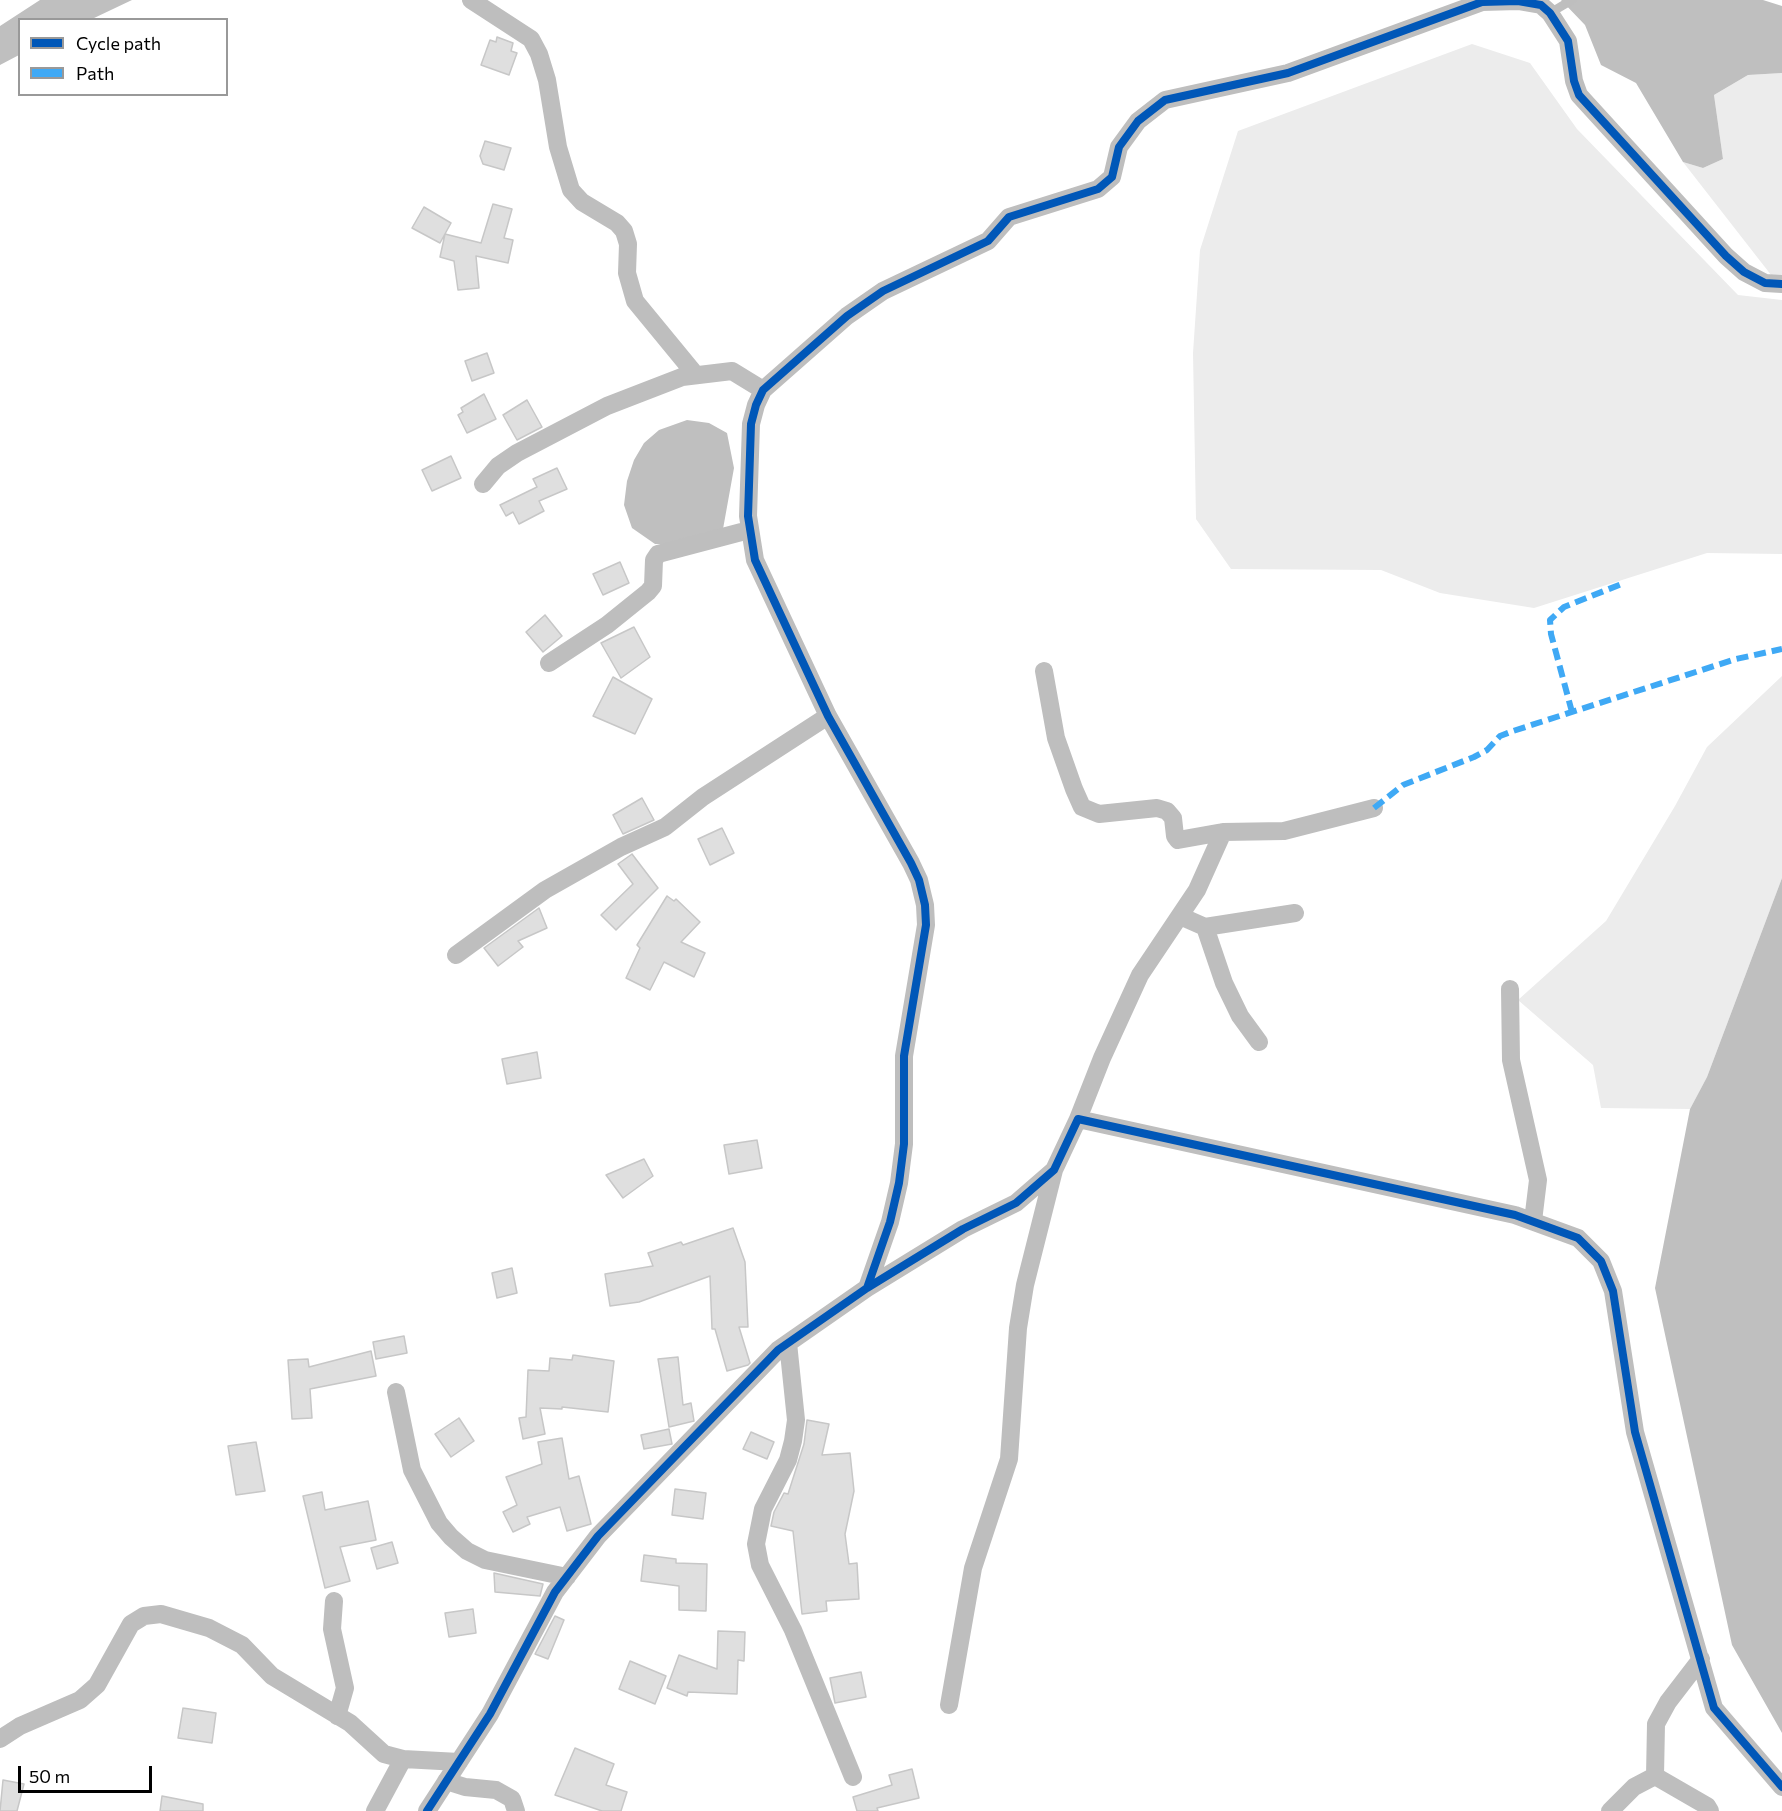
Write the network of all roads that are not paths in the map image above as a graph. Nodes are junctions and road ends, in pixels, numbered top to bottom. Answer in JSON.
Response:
{"nodes":[{"id":1,"x":471,"y":0,"type":"edge"},
{"id":2,"x":1572,"y":0,"type":"edge"},
{"id":3,"x":1550,"y":13,"type":"junction"},
{"id":4,"x":1782,"y":284,"type":"edge"},
{"id":5,"x":695,"y":374,"type":"junction"},
{"id":6,"x":763,"y":390,"type":"junction"},
{"id":7,"x":483,"y":483,"type":"dead end"},
{"id":8,"x":749,"y":530,"type":"junction"},
{"id":9,"x":549,"y":663,"type":"dead end"},
{"id":10,"x":1044,"y":671,"type":"dead end"},
{"id":11,"x":828,"y":716,"type":"junction"},
{"id":12,"x":1374,"y":808,"type":"dead end"},
{"id":13,"x":1223,"y":832,"type":"junction"},
{"id":14,"x":1294,"y":913,"type":"dead end"},
{"id":15,"x":1180,"y":916,"type":"junction"},
{"id":16,"x":1205,"y":927,"type":"junction"},
{"id":17,"x":456,"y":955,"type":"dead end"},
{"id":18,"x":1510,"y":989,"type":"dead end"},
{"id":19,"x":1259,"y":1042,"type":"dead end"},
{"id":20,"x":1078,"y":1119,"type":"junction"},
{"id":21,"x":1054,"y":1170,"type":"junction"},
{"id":22,"x":1533,"y":1221,"type":"junction"},
{"id":23,"x":867,"y":1288,"type":"junction"},
{"id":24,"x":788,"y":1343,"type":"junction"},
{"id":25,"x":396,"y":1392,"type":"dead end"},
{"id":26,"x":567,"y":1577,"type":"junction"},
{"id":27,"x":334,"y":1601,"type":"dead end"},
{"id":28,"x":1701,"y":1659,"type":"junction"},
{"id":29,"x":949,"y":1705,"type":"dead end"},
{"id":30,"x":338,"y":1716,"type":"junction"},
{"id":31,"x":0,"y":1739,"type":"edge"},
{"id":32,"x":403,"y":1759,"type":"junction"},
{"id":33,"x":459,"y":1762,"type":"junction"},
{"id":34,"x":1655,"y":1776,"type":"junction"},
{"id":35,"x":854,"y":1778,"type":"dead end"},
{"id":36,"x":447,"y":1781,"type":"junction"},
{"id":37,"x":1782,"y":1787,"type":"edge"},
{"id":38,"x":1712,"y":1809,"type":"edge"},
{"id":39,"x":375,"y":1811,"type":"edge"},
{"id":40,"x":428,"y":1811,"type":"edge"},
{"id":41,"x":516,"y":1811,"type":"edge"},
{"id":42,"x":1610,"y":1811,"type":"edge"}],
"edges":[{"from":1,"to":5,"type":"street"},
{"from":2,"to":3,"type":"lane"},
{"from":3,"to":4,"type":"street"},
{"from":3,"to":6,"type":"street"},
{"from":5,"to":6,"type":"street"},
{"from":5,"to":7,"type":"street"},
{"from":6,"to":8,"type":"street"},
{"from":8,"to":9,"type":"street"},
{"from":8,"to":11,"type":"street"},
{"from":10,"to":13,"type":"street"},
{"from":11,"to":17,"type":"street"},
{"from":11,"to":23,"type":"street"},
{"from":12,"to":13,"type":"street"},
{"from":13,"to":15,"type":"street"},
{"from":14,"to":16,"type":"street"},
{"from":15,"to":16,"type":"street"},
{"from":15,"to":20,"type":"street"},
{"from":16,"to":19,"type":"street"},
{"from":18,"to":22,"type":"street"},
{"from":20,"to":21,"type":"street"},
{"from":20,"to":22,"type":"street"},
{"from":21,"to":23,"type":"street"},
{"from":21,"to":29,"type":"street"},
{"from":22,"to":28,"type":"street"},
{"from":23,"to":24,"type":"street"},
{"from":24,"to":26,"type":"street"},
{"from":24,"to":35,"type":"street"},
{"from":25,"to":26,"type":"street"},
{"from":26,"to":33,"type":"street"},
{"from":27,"to":30,"type":"street"},
{"from":28,"to":34,"type":"street"},
{"from":28,"to":37,"type":"street"},
{"from":30,"to":31,"type":"street"},
{"from":30,"to":32,"type":"street"},
{"from":32,"to":33,"type":"street"},
{"from":32,"to":39,"type":"street"},
{"from":33,"to":36,"type":"street"},
{"from":34,"to":38,"type":"street"},
{"from":34,"to":42,"type":"street"},
{"from":36,"to":40,"type":"street"},
{"from":36,"to":41,"type":"street"}]}
